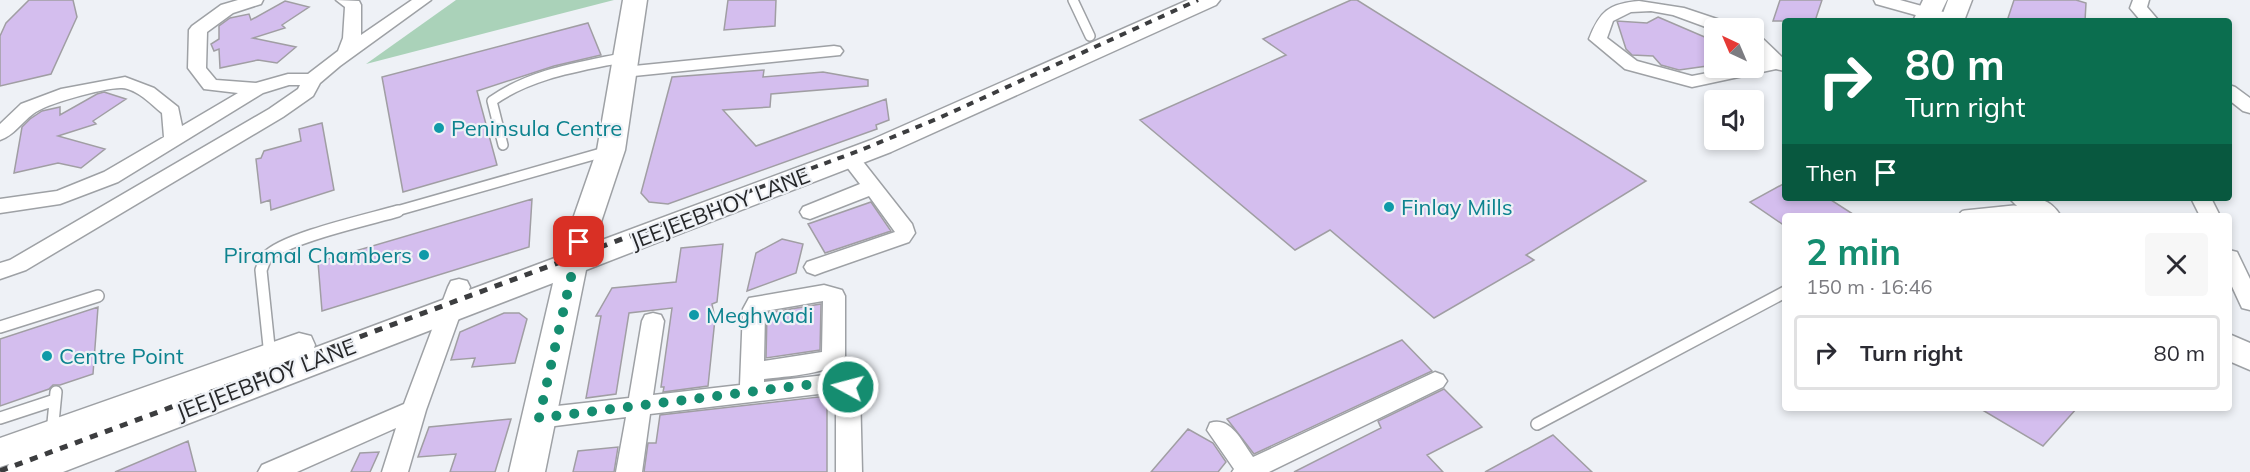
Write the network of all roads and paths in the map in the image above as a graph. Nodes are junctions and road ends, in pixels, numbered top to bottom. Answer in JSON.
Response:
{"nodes":[{"id":1,"x":255,"y":0,"type":"edge"},
{"id":2,"x":344,"y":0,"type":"edge"},
{"id":3,"x":423,"y":0,"type":"edge"},
{"id":4,"x":635,"y":0,"type":"edge"},
{"id":5,"x":1073,"y":0,"type":"edge"},
{"id":6,"x":1170,"y":0,"type":"edge"},
{"id":7,"x":1208,"y":0,"type":"edge"},
{"id":8,"x":1882,"y":0,"type":"edge"},
{"id":9,"x":1960,"y":0,"type":"edge"},
{"id":10,"x":2141,"y":0,"type":"edge"},
{"id":11,"x":1902,"y":2,"type":"edge"},
{"id":12,"x":1930,"y":11,"type":"edge"},
{"id":13,"x":1945,"y":18,"type":"edge"},
{"id":14,"x":1953,"y":18,"type":"edge"},
{"id":15,"x":2147,"y":18,"type":"edge"},
{"id":16,"x":1704,"y":20,"type":"edge"},
{"id":17,"x":1090,"y":36,"type":"junction"},
{"id":18,"x":1764,"y":49,"type":"edge"},
{"id":19,"x":834,"y":51,"type":"dead end"},
{"id":20,"x":345,"y":55,"type":"junction"},
{"id":21,"x":625,"y":65,"type":"junction"},
{"id":22,"x":1781,"y":65,"type":"edge"},
{"id":23,"x":1764,"y":68,"type":"edge"},
{"id":24,"x":1713,"y":78,"type":"edge"},
{"id":25,"x":312,"y":80,"type":"junction"},
{"id":26,"x":257,"y":89,"type":"junction"},
{"id":27,"x":2232,"y":93,"type":"edge"},
{"id":28,"x":2250,"y":107,"type":"edge"},
{"id":29,"x":0,"y":134,"type":"edge"},
{"id":30,"x":174,"y":140,"type":"junction"},
{"id":31,"x":503,"y":145,"type":"dead end"},
{"id":32,"x":611,"y":150,"type":"junction"},
{"id":33,"x":850,"y":158,"type":"junction"},
{"id":34,"x":809,"y":166,"type":"junction"},
{"id":35,"x":872,"y":187,"type":"junction"},
{"id":36,"x":0,"y":206,"type":"edge"},
{"id":37,"x":2046,"y":207,"type":"edge"},
{"id":38,"x":810,"y":212,"type":"dead end"},
{"id":39,"x":1992,"y":213,"type":"edge"},
{"id":40,"x":576,"y":253,"type":"junction"},
{"id":41,"x":2232,"y":263,"type":"edge"},
{"id":42,"x":815,"y":267,"type":"dead end"},
{"id":43,"x":0,"y":272,"type":"edge"},
{"id":44,"x":1782,"y":294,"type":"edge"},
{"id":45,"x":98,"y":296,"type":"dead end"},
{"id":46,"x":456,"y":298,"type":"junction"},
{"id":47,"x":2250,"y":302,"type":"edge"},
{"id":48,"x":653,"y":321,"type":"dead end"},
{"id":49,"x":0,"y":327,"type":"edge"},
{"id":50,"x":2232,"y":329,"type":"edge"},
{"id":51,"x":2250,"y":338,"type":"edge"},
{"id":52,"x":2232,"y":348,"type":"edge"},
{"id":53,"x":2250,"y":358,"type":"edge"},
{"id":54,"x":272,"y":366,"type":"junction"},
{"id":55,"x":1435,"y":381,"type":"dead end"},
{"id":56,"x":752,"y":382,"type":"junction"},
{"id":57,"x":641,"y":404,"type":"junction"},
{"id":58,"x":414,"y":410,"type":"junction"},
{"id":59,"x":0,"y":418,"type":"edge"},
{"id":60,"x":539,"y":418,"type":"junction"},
{"id":61,"x":1537,"y":424,"type":"dead end"},
{"id":62,"x":1219,"y":430,"type":"dead end"},
{"id":63,"x":52,"y":433,"type":"junction"},
{"id":64,"x":0,"y":453,"type":"edge"},
{"id":65,"x":1248,"y":471,"type":"edge"},
{"id":66,"x":23,"y":472,"type":"edge"},
{"id":67,"x":271,"y":472,"type":"edge"},
{"id":68,"x":395,"y":472,"type":"edge"},
{"id":69,"x":527,"y":472,"type":"edge"},
{"id":70,"x":629,"y":472,"type":"edge"},
{"id":71,"x":849,"y":472,"type":"edge"}],
"edges":[{"from":1,"to":26,"type":"street"},
{"from":2,"to":20,"type":"street"},
{"from":3,"to":20,"type":"street"},
{"from":4,"to":21,"type":"street"},
{"from":5,"to":17,"type":"lane"},
{"from":6,"to":17,"type":"street"},
{"from":7,"to":33,"type":"street","name":"JEEJEEBHOY LANE"},
{"from":8,"to":11,"type":"street"},
{"from":9,"to":14,"type":"street"},
{"from":10,"to":15,"type":"street"},
{"from":11,"to":12,"type":"street"},
{"from":12,"to":13,"type":"street"},
{"from":16,"to":24,"type":"street"},
{"from":17,"to":34,"type":"street"},
{"from":18,"to":22,"type":"street"},
{"from":19,"to":21,"type":"street"},
{"from":20,"to":25,"type":"street"},
{"from":21,"to":31,"type":"lane"},
{"from":21,"to":32,"type":"street"},
{"from":22,"to":23,"type":"street"},
{"from":25,"to":26,"type":"street"},
{"from":25,"to":43,"type":"street"},
{"from":26,"to":30,"type":"street"},
{"from":27,"to":28,"type":"street"},
{"from":29,"to":30,"type":"street"},
{"from":30,"to":36,"type":"street"},
{"from":32,"to":40,"type":"street"},
{"from":32,"to":54,"type":"lane"},
{"from":33,"to":34,"type":"street","name":"JEEJEEBHOY LANE"},
{"from":33,"to":35,"type":"street"},
{"from":34,"to":40,"type":"street","name":"JEEJEEBHOY LANE"},
{"from":35,"to":38,"type":"street"},
{"from":35,"to":42,"type":"street"},
{"from":37,"to":39,"type":"lane"},
{"from":40,"to":46,"type":"street","name":"JEEJEEBHOY LANE"},
{"from":40,"to":60,"type":"street"},
{"from":41,"to":47,"type":"street"},
{"from":44,"to":61,"type":"lane"},
{"from":45,"to":49,"type":"lane"},
{"from":46,"to":54,"type":"street","name":"JEEJEEBHOY LANE"},
{"from":46,"to":58,"type":"street"},
{"from":48,"to":57,"type":"street"},
{"from":50,"to":51,"type":"street"},
{"from":52,"to":53,"type":"street"},
{"from":54,"to":63,"type":"street","name":"JEEJEEBHOY LANE"},
{"from":54,"to":66,"type":"street","name":"JEEJEEBHOY LANE"},
{"from":55,"to":65,"type":"street"},
{"from":56,"to":56,"type":"street"},
{"from":56,"to":57,"type":"street"},
{"from":56,"to":71,"type":"street"},
{"from":57,"to":60,"type":"street"},
{"from":57,"to":70,"type":"street"},
{"from":58,"to":67,"type":"street"},
{"from":58,"to":68,"type":"street"},
{"from":59,"to":63,"type":"lane"},
{"from":60,"to":69,"type":"street"},
{"from":62,"to":65,"type":"street"},
{"from":63,"to":64,"type":"street","name":"JEEJEEBHOY LANE"}]}
